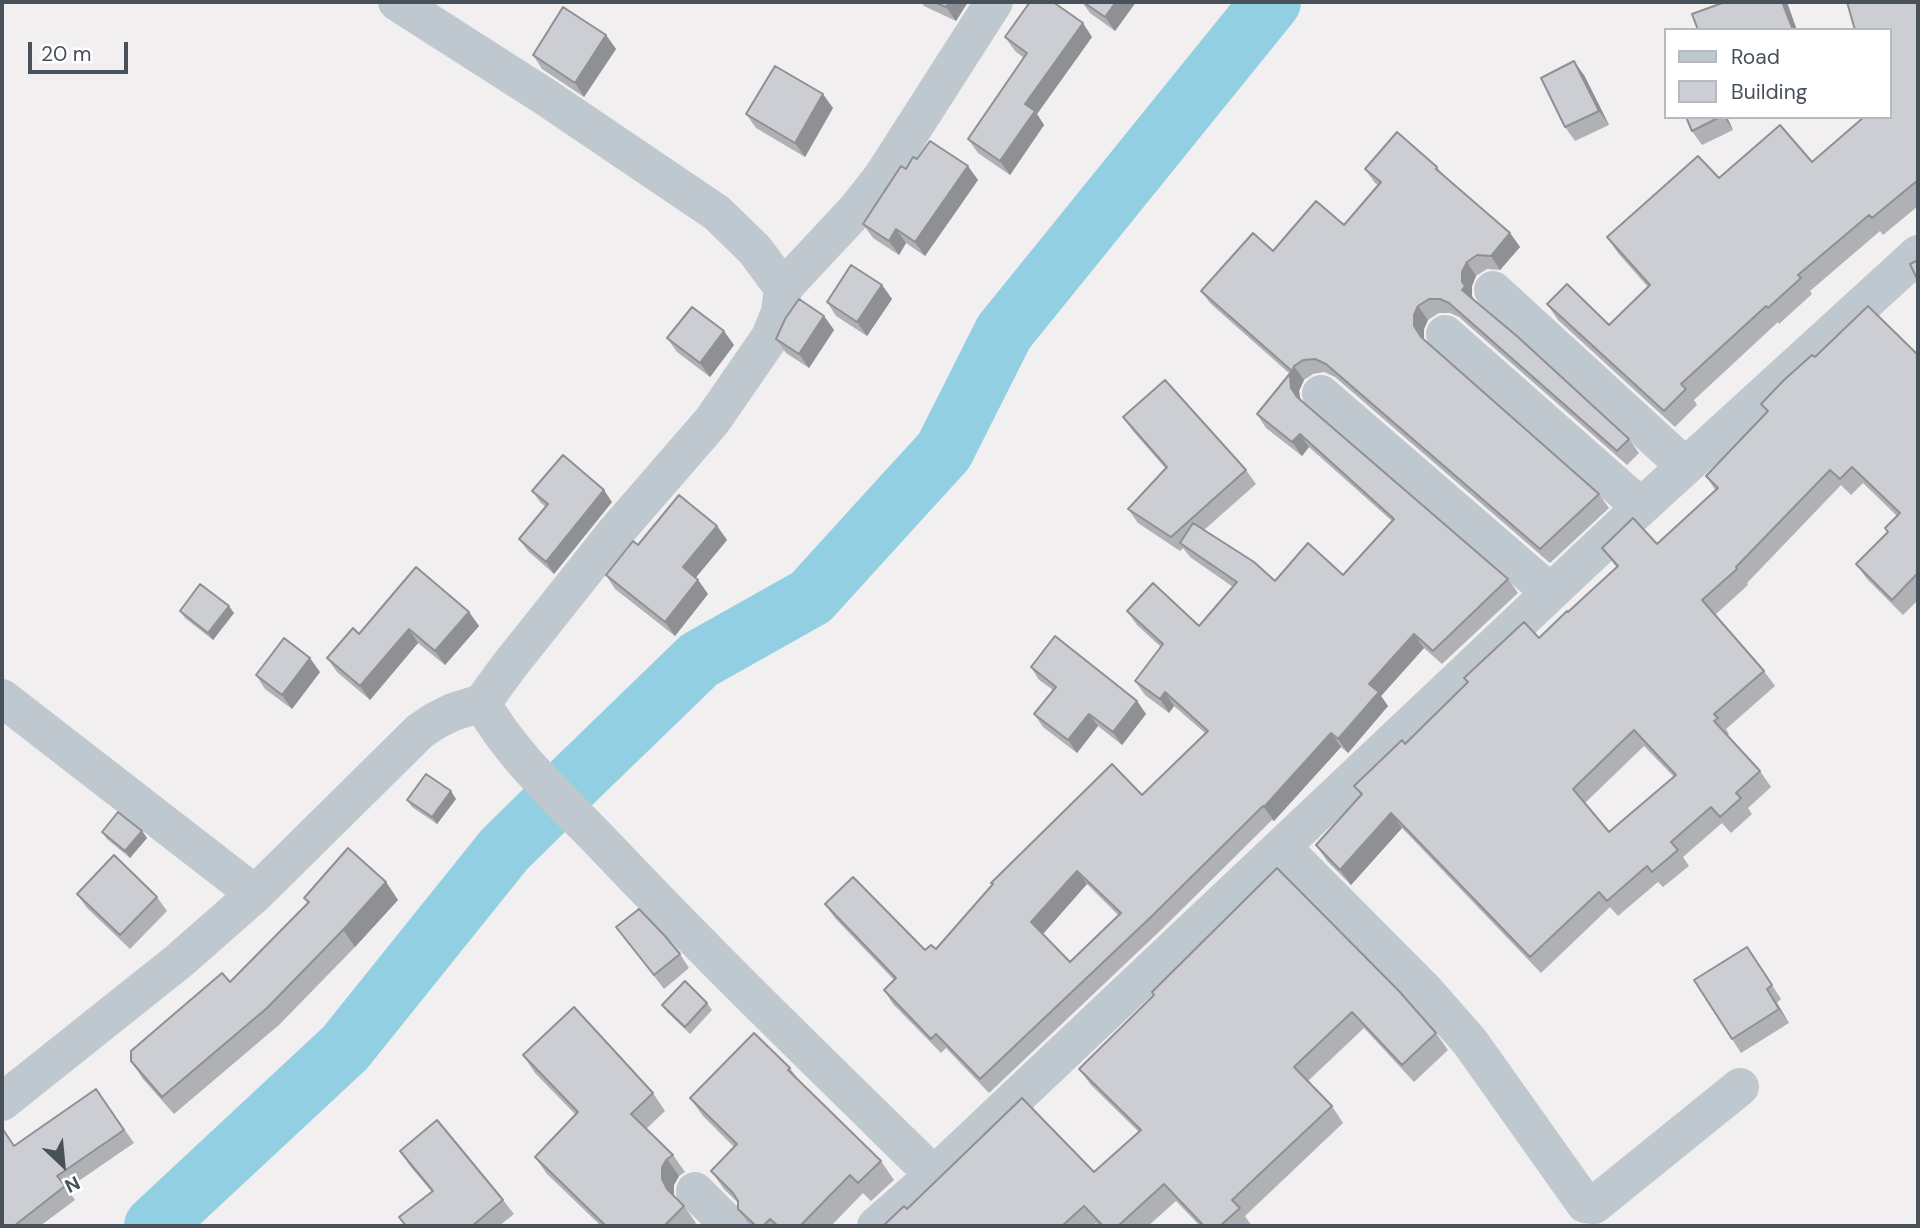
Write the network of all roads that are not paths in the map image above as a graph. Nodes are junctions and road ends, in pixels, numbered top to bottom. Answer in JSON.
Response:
{"nodes":[{"id":1,"x":994,"y":2,"type":"edge"},
{"id":2,"x":412,"y":6,"type":"edge"},
{"id":3,"x":1918,"y":254,"type":"edge"},
{"id":4,"x":783,"y":288,"type":"junction"},
{"id":5,"x":1493,"y":290,"type":"dead end"},
{"id":6,"x":1445,"y":334,"type":"dead end"},
{"id":7,"x":1321,"y":394,"type":"dead end"},
{"id":8,"x":1685,"y":466,"type":"junction"},
{"id":9,"x":1641,"y":507,"type":"junction"},
{"id":10,"x":1550,"y":592,"type":"junction"},
{"id":11,"x":2,"y":698,"type":"edge"},
{"id":12,"x":482,"y":703,"type":"junction"},
{"id":13,"x":1282,"y":847,"type":"junction"},
{"id":14,"x":255,"y":894,"type":"junction"},
{"id":15,"x":1740,"y":1087,"type":"dead end"},
{"id":16,"x":2,"y":1101,"type":"edge"},
{"id":17,"x":934,"y":1175,"type":"junction"},
{"id":18,"x":695,"y":1191,"type":"dead end"},
{"id":19,"x":730,"y":1226,"type":"edge"},
{"id":20,"x":876,"y":1226,"type":"edge"}],
"edges":[{"from":1,"to":4,"type":"street"},
{"from":2,"to":4,"type":"street"},
{"from":3,"to":8,"type":"street"},
{"from":4,"to":12,"type":"street"},
{"from":5,"to":8,"type":"street"},
{"from":6,"to":9,"type":"street"},
{"from":7,"to":10,"type":"street"},
{"from":8,"to":9,"type":"street"},
{"from":9,"to":10,"type":"street"},
{"from":10,"to":13,"type":"street"},
{"from":11,"to":14,"type":"street"},
{"from":12,"to":14,"type":"street"},
{"from":12,"to":17,"type":"street"},
{"from":13,"to":15,"type":"street"},
{"from":13,"to":17,"type":"street"},
{"from":14,"to":16,"type":"street"},
{"from":17,"to":20,"type":"street"},
{"from":18,"to":19,"type":"street"}]}
